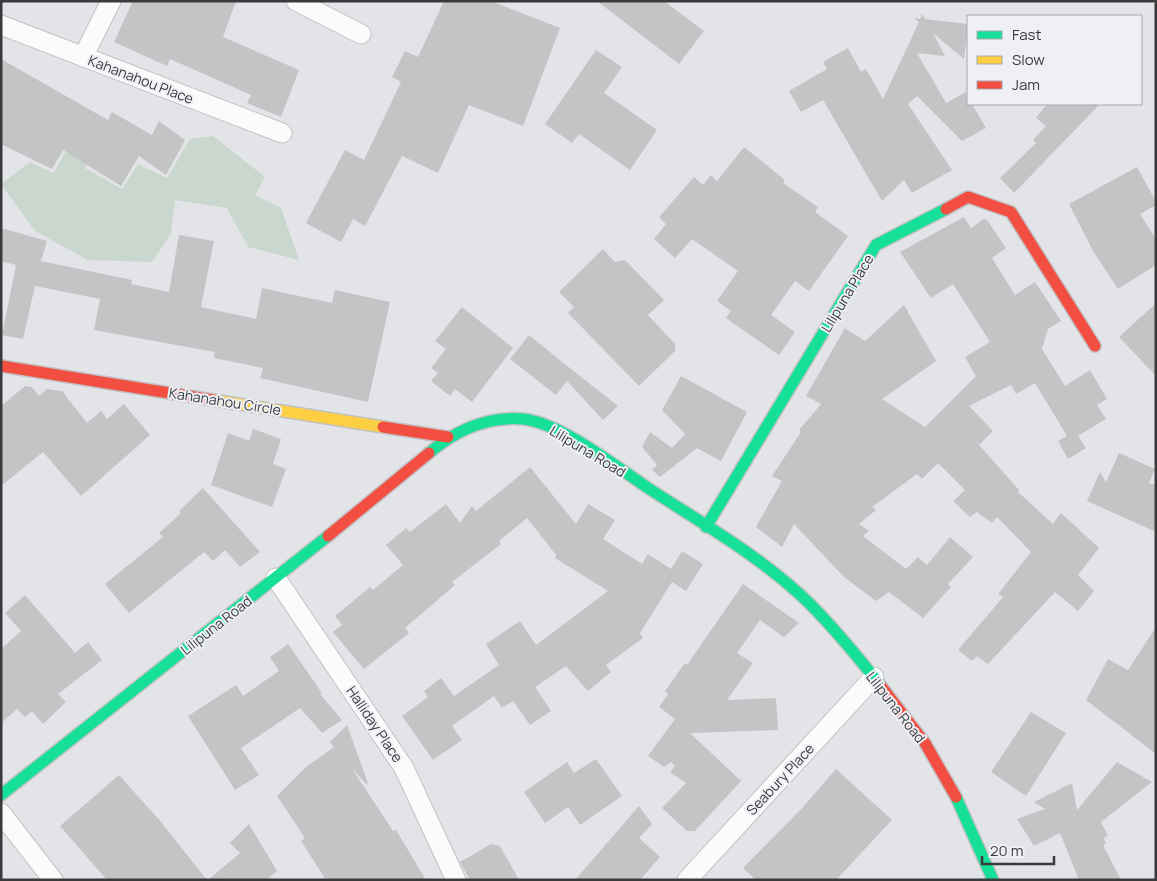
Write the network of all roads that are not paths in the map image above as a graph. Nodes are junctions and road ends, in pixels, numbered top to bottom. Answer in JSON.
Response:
{"nodes":[{"id":1,"x":111,"y":1,"type":"edge"},
{"id":2,"x":296,"y":1,"type":"edge"},
{"id":3,"x":1,"y":25,"type":"edge"},
{"id":4,"x":361,"y":34,"type":"dead end"},
{"id":5,"x":83,"y":57,"type":"junction"},
{"id":6,"x":282,"y":133,"type":"dead end"},
{"id":7,"x":1095,"y":346,"type":"dead end"},
{"id":8,"x":1,"y":366,"type":"edge"},
{"id":9,"x":448,"y":436,"type":"junction"},
{"id":10,"x":706,"y":527,"type":"junction"},
{"id":11,"x":276,"y":578,"type":"junction"},
{"id":12,"x":874,"y":677,"type":"junction"},
{"id":13,"x":1,"y":795,"type":"edge"},
{"id":14,"x":1,"y":813,"type":"edge"},
{"id":15,"x":53,"y":880,"type":"edge"},
{"id":16,"x":456,"y":880,"type":"edge"},
{"id":17,"x":687,"y":880,"type":"edge"},
{"id":18,"x":993,"y":880,"type":"edge"}],
"edges":[{"from":1,"to":5,"type":"street"},
{"from":2,"to":4,"type":"street"},
{"from":3,"to":5,"type":"street","name":"Kahanahou Place"},
{"from":5,"to":6,"type":"street","name":"Kahanahou Place"},
{"from":7,"to":10,"type":"street","name":"Lilipuna Place"},
{"from":8,"to":9,"type":"street","name":"Kahanahou Circle"},
{"from":9,"to":10,"type":"street","name":"Lilipuna Road"},
{"from":9,"to":11,"type":"street","name":"Lilipuna Road"},
{"from":10,"to":12,"type":"street","name":"Lilipuna Road"},
{"from":11,"to":13,"type":"street","name":"Lilipuna Road"},
{"from":11,"to":16,"type":"street","name":"Halliday Place"},
{"from":12,"to":17,"type":"street","name":"Seabury Place"},
{"from":12,"to":18,"type":"street","name":"Lilipuna Road"},
{"from":14,"to":15,"type":"street"}]}
